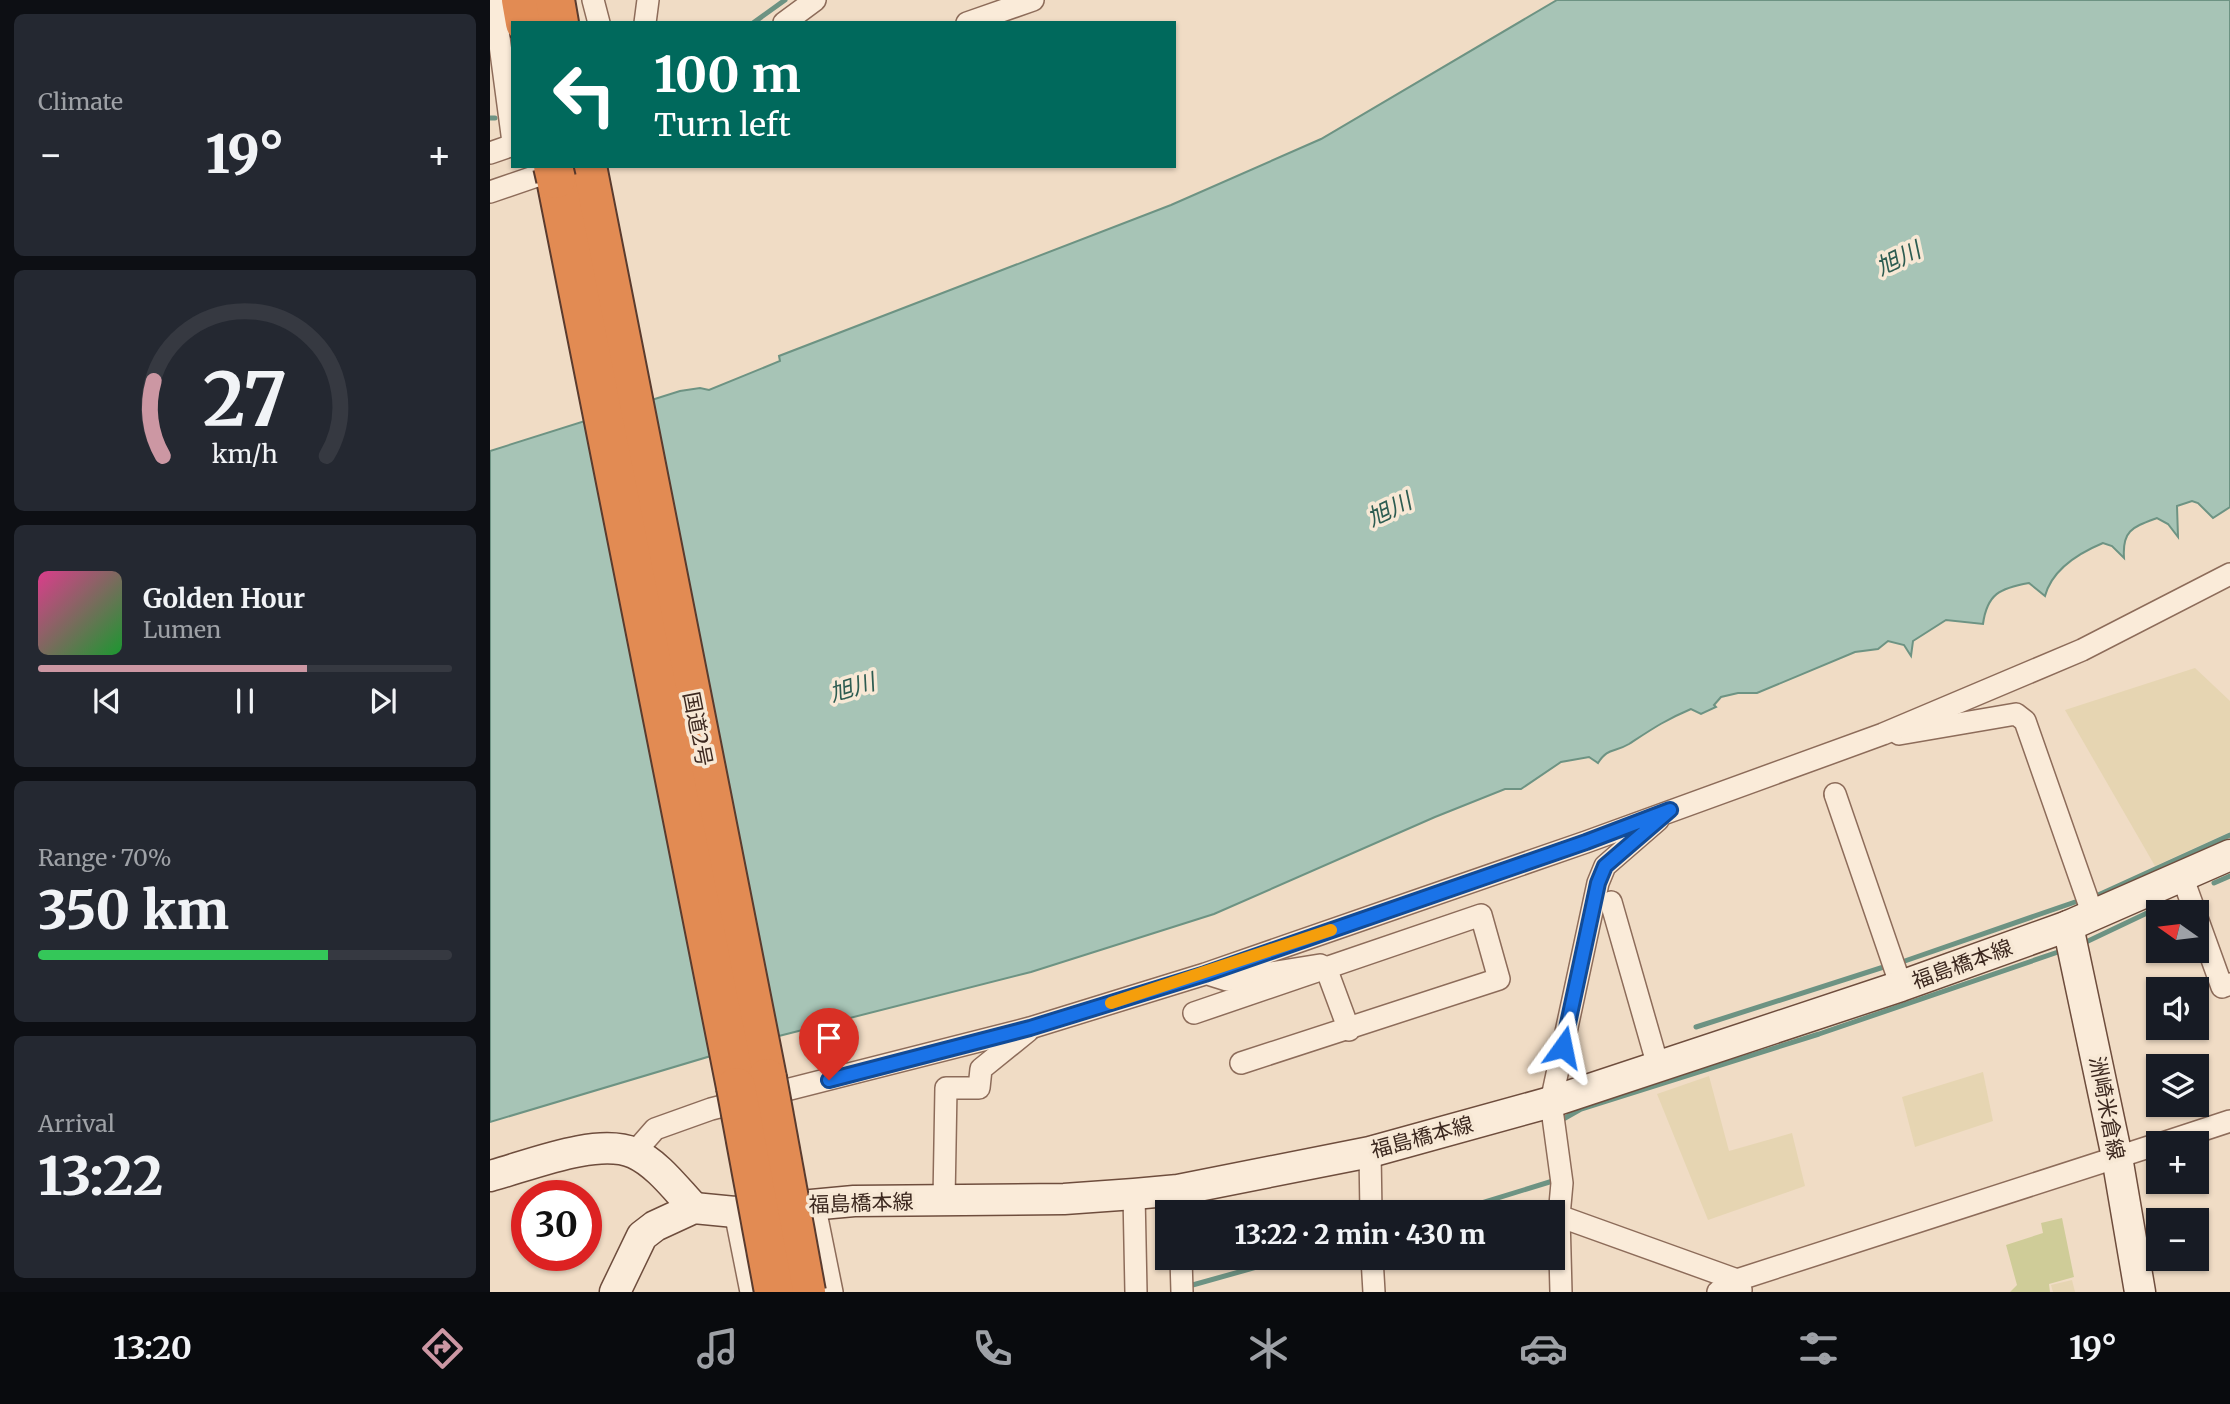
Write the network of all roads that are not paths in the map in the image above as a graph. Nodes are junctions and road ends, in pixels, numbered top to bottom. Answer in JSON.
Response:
{"nodes":[{"id":1,"x":495,"y":0,"type":"edge"},
{"id":2,"x":521,"y":0,"type":"edge"},
{"id":3,"x":555,"y":0,"type":"edge"},
{"id":4,"x":593,"y":0,"type":"edge"},
{"id":5,"x":648,"y":0,"type":"edge"},
{"id":6,"x":815,"y":0,"type":"edge"},
{"id":7,"x":1033,"y":0,"type":"edge"},
{"id":8,"x":525,"y":21,"type":"edge"},
{"id":9,"x":559,"y":21,"type":"edge"},
{"id":10,"x":598,"y":21,"type":"edge"},
{"id":11,"x":645,"y":21,"type":"edge"},
{"id":12,"x":786,"y":21,"type":"edge"},
{"id":13,"x":973,"y":21,"type":"edge"},
{"id":14,"x":511,"y":127,"type":"edge"},
{"id":15,"x":511,"y":144,"type":"edge"},
{"id":16,"x":490,"y":153,"type":"edge"},
{"id":17,"x":565,"y":170,"type":"edge"},
{"id":18,"x":490,"y":192,"type":"edge"},
{"id":19,"x":2230,"y":574,"type":"edge"},
{"id":20,"x":1883,"y":734,"type":"junction"},
{"id":21,"x":1835,"y":794,"type":"dead end"},
{"id":22,"x":1670,"y":810,"type":"junction"},
{"id":23,"x":2230,"y":855,"type":"edge"},
{"id":24,"x":2182,"y":876,"type":"junction"},
{"id":25,"x":2191,"y":900,"type":"edge"},
{"id":26,"x":1611,"y":902,"type":"dead end"},
{"id":27,"x":2080,"y":920,"type":"junction"},
{"id":28,"x":2209,"y":950,"type":"edge"},
{"id":29,"x":1326,"y":968,"type":"junction"},
{"id":30,"x":1896,"y":972,"type":"junction"},
{"id":31,"x":1205,"y":974,"type":"junction"},
{"id":32,"x":2230,"y":984,"type":"edge"},
{"id":33,"x":1194,"y":1013,"type":"dead end"},
{"id":34,"x":1030,"y":1028,"type":"junction"},
{"id":35,"x":1349,"y":1030,"type":"junction"},
{"id":36,"x":1241,"y":1063,"type":"dead end"},
{"id":37,"x":1658,"y":1066,"type":"junction"},
{"id":38,"x":1554,"y":1116,"type":"junction"},
{"id":39,"x":2230,"y":1121,"type":"edge"},
{"id":40,"x":2200,"y":1131,"type":"edge"},
{"id":41,"x":2146,"y":1148,"type":"edge"},
{"id":42,"x":1370,"y":1152,"type":"junction"},
{"id":43,"x":634,"y":1153,"type":"junction"},
{"id":44,"x":2117,"y":1157,"type":"junction"},
{"id":45,"x":490,"y":1176,"type":"edge"},
{"id":46,"x":1134,"y":1194,"type":"junction"},
{"id":47,"x":944,"y":1200,"type":"junction"},
{"id":48,"x":1172,"y":1200,"type":"edge"},
{"id":49,"x":1182,"y":1200,"type":"edge"},
{"id":50,"x":1371,"y":1200,"type":"edge"},
{"id":51,"x":1560,"y":1200,"type":"edge"},
{"id":52,"x":814,"y":1203,"type":"junction"},
{"id":53,"x":694,"y":1208,"type":"junction"},
{"id":54,"x":735,"y":1212,"type":"junction"},
{"id":55,"x":1565,"y":1218,"type":"edge"},
{"id":56,"x":1181,"y":1270,"type":"edge"},
{"id":57,"x":1373,"y":1270,"type":"edge"},
{"id":58,"x":1560,"y":1270,"type":"edge"},
{"id":59,"x":1739,"y":1286,"type":"edge"},
{"id":60,"x":1182,"y":1289,"type":"edge"},
{"id":61,"x":615,"y":1292,"type":"edge"},
{"id":62,"x":751,"y":1292,"type":"edge"},
{"id":63,"x":774,"y":1292,"type":"edge"},
{"id":64,"x":806,"y":1292,"type":"edge"},
{"id":65,"x":832,"y":1292,"type":"edge"},
{"id":66,"x":1136,"y":1292,"type":"edge"},
{"id":67,"x":1374,"y":1292,"type":"edge"},
{"id":68,"x":1561,"y":1292,"type":"edge"},
{"id":69,"x":1717,"y":1292,"type":"edge"},
{"id":70,"x":2140,"y":1292,"type":"edge"}],
"edges":[{"from":1,"to":14,"type":"street"},
{"from":2,"to":8,"type":"highway"},
{"from":3,"to":9,"type":"highway"},
{"from":4,"to":10,"type":"street"},
{"from":5,"to":11,"type":"street"},
{"from":6,"to":12,"type":"street"},
{"from":7,"to":13,"type":"street"},
{"from":15,"to":16,"type":"street"},
{"from":17,"to":18,"type":"street"},
{"from":17,"to":63,"type":"highway","name":"国道2号","bridge":true},
{"from":17,"to":64,"type":"highway","name":"国道2号","bridge":true},
{"from":19,"to":20,"type":"street"},
{"from":20,"to":22,"type":"street"},
{"from":20,"to":27,"type":"street"},
{"from":21,"to":30,"type":"street"},
{"from":22,"to":31,"type":"street"},
{"from":22,"to":38,"type":"street"},
{"from":23,"to":24,"type":"main road","name":"福島橋本線"},
{"from":24,"to":25,"type":"street"},
{"from":24,"to":27,"type":"main road","name":"福島橋本線"},
{"from":26,"to":37,"type":"street"},
{"from":27,"to":30,"type":"main road","name":"福島橋本線"},
{"from":27,"to":44,"type":"main road","name":"洲崎米倉線"},
{"from":28,"to":32,"type":"street"},
{"from":29,"to":31,"type":"street"},
{"from":29,"to":33,"type":"street"},
{"from":29,"to":35,"type":"street"},
{"from":29,"to":35,"type":"street"},
{"from":30,"to":37,"type":"main road","name":"福島橋本線"},
{"from":31,"to":34,"type":"street"},
{"from":34,"to":43,"type":"street"},
{"from":34,"to":47,"type":"street"},
{"from":35,"to":36,"type":"street"},
{"from":37,"to":38,"type":"main road","name":"福島橋本線"},
{"from":38,"to":42,"type":"main road","name":"福島橋本線"},
{"from":38,"to":51,"type":"street"},
{"from":39,"to":40,"type":"street"},
{"from":41,"to":44,"type":"street"},
{"from":42,"to":49,"type":"main road","name":"福島橋本線"},
{"from":42,"to":50,"type":"street"},
{"from":43,"to":45,"type":"main road"},
{"from":43,"to":53,"type":"main road"},
{"from":44,"to":59,"type":"street"},
{"from":44,"to":70,"type":"main road","name":"洲崎米倉線"},
{"from":46,"to":47,"type":"main road","name":"福島橋本線"},
{"from":46,"to":48,"type":"main road","name":"福島橋本線"},
{"from":46,"to":66,"type":"street"},
{"from":47,"to":52,"type":"main road","name":"福島橋本線"},
{"from":52,"to":54,"type":"main road","name":"福島橋本線"},
{"from":52,"to":65,"type":"street"},
{"from":53,"to":54,"type":"main road","name":"福島橋本線"},
{"from":53,"to":61,"type":"main road"},
{"from":54,"to":62,"type":"street"},
{"from":55,"to":59,"type":"street"},
{"from":56,"to":60,"type":"street"},
{"from":57,"to":67,"type":"street"},
{"from":58,"to":68,"type":"street"},
{"from":59,"to":69,"type":"street"}]}
